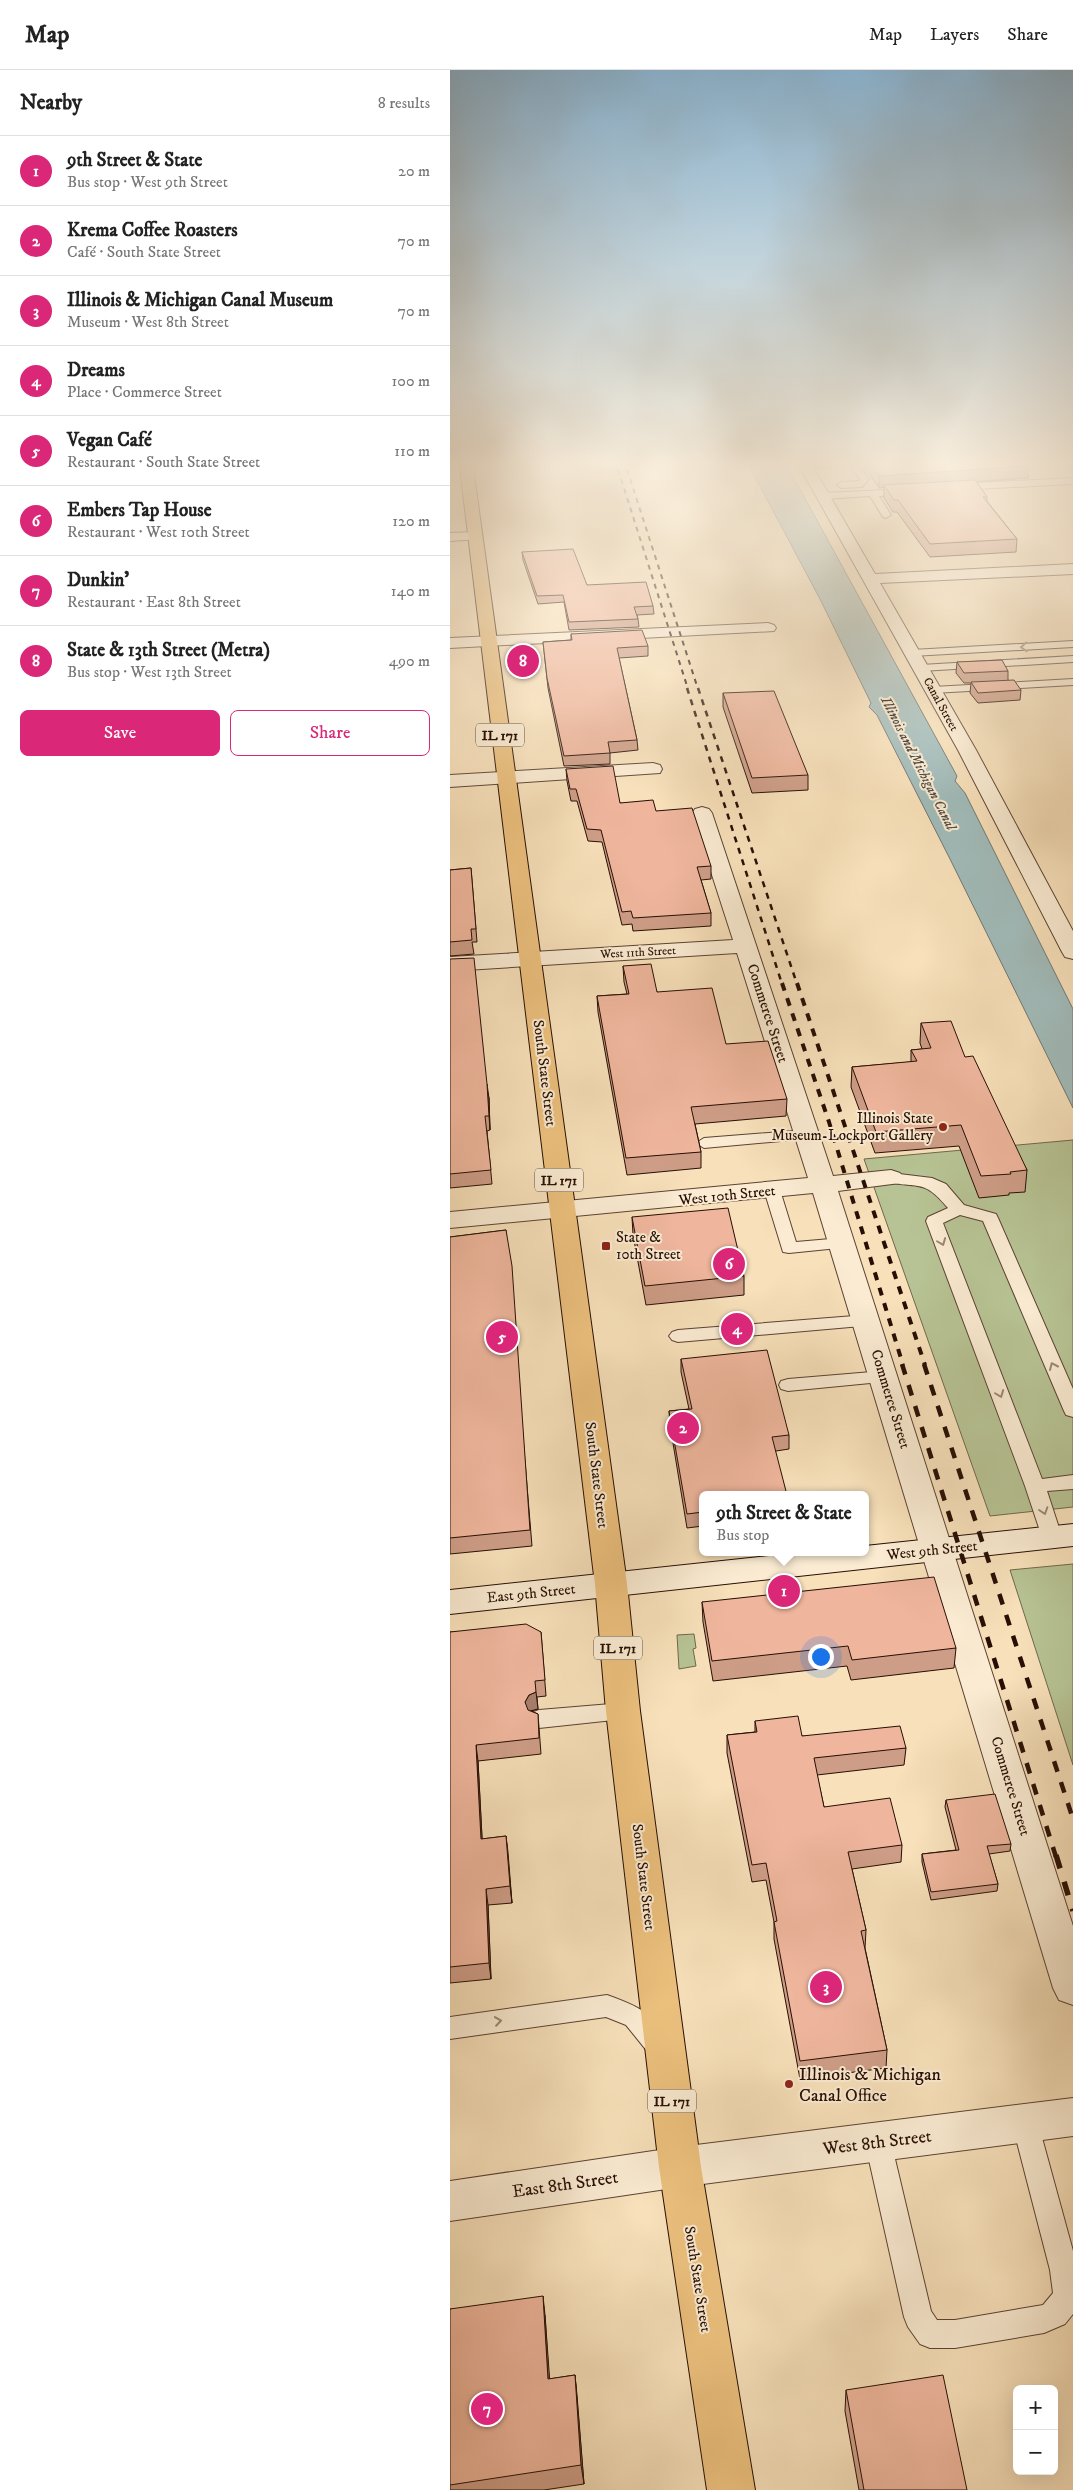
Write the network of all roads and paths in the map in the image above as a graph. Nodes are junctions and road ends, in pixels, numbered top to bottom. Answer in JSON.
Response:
{"nodes":[{"id":1,"x":480,"y":573,"type":"edge"},
{"id":2,"x":868,"y":573,"type":"edge"},
{"id":3,"x":994,"y":573,"type":"edge"},
{"id":4,"x":871,"y":579,"type":"junction"},
{"id":5,"x":768,"y":628,"type":"dead end"},
{"id":6,"x":488,"y":641,"type":"junction"},
{"id":7,"x":450,"y":643,"type":"edge"},
{"id":8,"x":1073,"y":644,"type":"edge"},
{"id":9,"x":912,"y":653,"type":"junction"},
{"id":10,"x":1073,"y":659,"type":"edge"},
{"id":11,"x":921,"y":668,"type":"junction"},
{"id":12,"x":1073,"y":682,"type":"edge"},
{"id":13,"x":933,"y":690,"type":"junction"},
{"id":14,"x":653,"y":769,"type":"dead end"},
{"id":15,"x":506,"y":777,"type":"junction"},
{"id":16,"x":450,"y":781,"type":"edge"},
{"id":17,"x":702,"y":813,"type":"dead end"},
{"id":18,"x":747,"y":946,"type":"junction"},
{"id":19,"x":1073,"y":952,"type":"edge"},
{"id":20,"x":530,"y":958,"type":"junction"},
{"id":21,"x":450,"y":964,"type":"edge"},
{"id":22,"x":807,"y":1135,"type":"junction"},
{"id":23,"x":704,"y":1143,"type":"dead end"},
{"id":24,"x":891,"y":1178,"type":"joint"},
{"id":25,"x":822,"y":1185,"type":"junction"},
{"id":26,"x":772,"y":1190,"type":"junction"},
{"id":27,"x":958,"y":1209,"type":"junction"},
{"id":28,"x":563,"y":1211,"type":"junction"},
{"id":29,"x":450,"y":1220,"type":"edge"},
{"id":30,"x":842,"y":1244,"type":"junction"},
{"id":31,"x":867,"y":1321,"type":"junction"},
{"id":32,"x":678,"y":1336,"type":"dead end"},
{"id":33,"x":884,"y":1377,"type":"junction"},
{"id":34,"x":788,"y":1385,"type":"dead end"},
{"id":35,"x":1073,"y":1411,"type":"edge"},
{"id":36,"x":1073,"y":1482,"type":"edge"},
{"id":37,"x":1035,"y":1486,"type":"junction"},
{"id":38,"x":1062,"y":1536,"type":"edge"},
{"id":39,"x":939,"y":1549,"type":"junction"},
{"id":40,"x":611,"y":1584,"type":"junction"},
{"id":41,"x":450,"y":1602,"type":"edge"},
{"id":42,"x":623,"y":1711,"type":"junction"},
{"id":43,"x":538,"y":1719,"type":"edge"},
{"id":44,"x":1073,"y":1988,"type":"edge"},
{"id":45,"x":450,"y":2028,"type":"edge"},
{"id":46,"x":667,"y":2063,"type":"junction"},
{"id":47,"x":1073,"y":2117,"type":"edge"},
{"id":48,"x":1025,"y":2123,"type":"junction"},
{"id":49,"x":878,"y":2142,"type":"junction"},
{"id":50,"x":680,"y":2167,"type":"junction"},
{"id":51,"x":450,"y":2201,"type":"edge"},
{"id":52,"x":731,"y":2490,"type":"edge"}],
"edges":[{"from":1,"to":6,"type":"main road","name":"South State Street","number":"IL 171"},
{"from":2,"to":4,"type":"street","name":"Canal Street"},
{"from":3,"to":4,"type":"street"},
{"from":4,"to":9,"type":"street","name":"Canal Street"},
{"from":5,"to":6,"type":"street"},
{"from":6,"to":7,"type":"street"},
{"from":6,"to":15,"type":"main road","name":"South State Street","number":"IL 171"},
{"from":8,"to":9,"type":"lane","one_way":true},
{"from":9,"to":11,"type":"street","name":"Canal Street"},
{"from":10,"to":11,"type":"lane"},
{"from":11,"to":13,"type":"street","name":"Canal Street"},
{"from":12,"to":13,"type":"lane"},
{"from":13,"to":19,"type":"street","name":"Canal Street"},
{"from":14,"to":15,"type":"street"},
{"from":15,"to":16,"type":"street"},
{"from":15,"to":20,"type":"main road","name":"South State Street","number":"IL 171"},
{"from":17,"to":18,"type":"street","name":"Commerce Street"},
{"from":18,"to":20,"type":"street","name":"West 11th Street"},
{"from":18,"to":22,"type":"street","name":"Commerce Street"},
{"from":20,"to":21,"type":"street","name":"West 11th Street"},
{"from":20,"to":28,"type":"main road","name":"South State Street","number":"IL 171"},
{"from":22,"to":23,"type":"lane"},
{"from":22,"to":25,"type":"street","name":"Commerce Street"},
{"from":24,"to":25,"type":"street","name":"West 10th Street"},
{"from":24,"to":27,"type":"lane"},
{"from":25,"to":26,"type":"street","name":"West 10th Street"},
{"from":25,"to":30,"type":"street","name":"Commerce Street"},
{"from":26,"to":28,"type":"street","name":"West 10th Street"},
{"from":26,"to":30,"type":"lane"},
{"from":35,"to":27,"type":"lane","one_way":true},
{"from":27,"to":37,"type":"lane","one_way":true},
{"from":28,"to":29,"type":"street","name":"West 10th Street"},
{"from":28,"to":40,"type":"main road","name":"South State Street","number":"IL 171"},
{"from":30,"to":31,"type":"street","name":"Commerce Street"},
{"from":31,"to":32,"type":"lane"},
{"from":31,"to":33,"type":"street","name":"Commerce Street"},
{"from":33,"to":34,"type":"lane"},
{"from":33,"to":39,"type":"street","name":"Commerce Street"},
{"from":36,"to":37,"type":"lane"},
{"from":37,"to":38,"type":"lane","one_way":true},
{"from":38,"to":39,"type":"street","name":"West 9th Street"},
{"from":39,"to":40,"type":"street","name":"West 9th Street"},
{"from":39,"to":44,"type":"street","name":"Commerce Street"},
{"from":40,"to":41,"type":"street","name":"East 9th Street"},
{"from":40,"to":42,"type":"main road","name":"South State Street","number":"IL 171"},
{"from":42,"to":43,"type":"lane"},
{"from":42,"to":46,"type":"main road","name":"South State Street","number":"IL 171"},
{"from":45,"to":46,"type":"lane","one_way":true},
{"from":46,"to":50,"type":"main road","name":"South State Street","number":"IL 171"},
{"from":47,"to":48,"type":"street","name":"West 8th Street"},
{"from":48,"to":49,"type":"street","name":"West 8th Street"},
{"from":48,"to":49,"type":"lane"},
{"from":49,"to":50,"type":"street","name":"West 8th Street"},
{"from":50,"to":51,"type":"street","name":"East 8th Street"},
{"from":50,"to":52,"type":"main road","name":"South State Street","number":"IL 171"}]}
